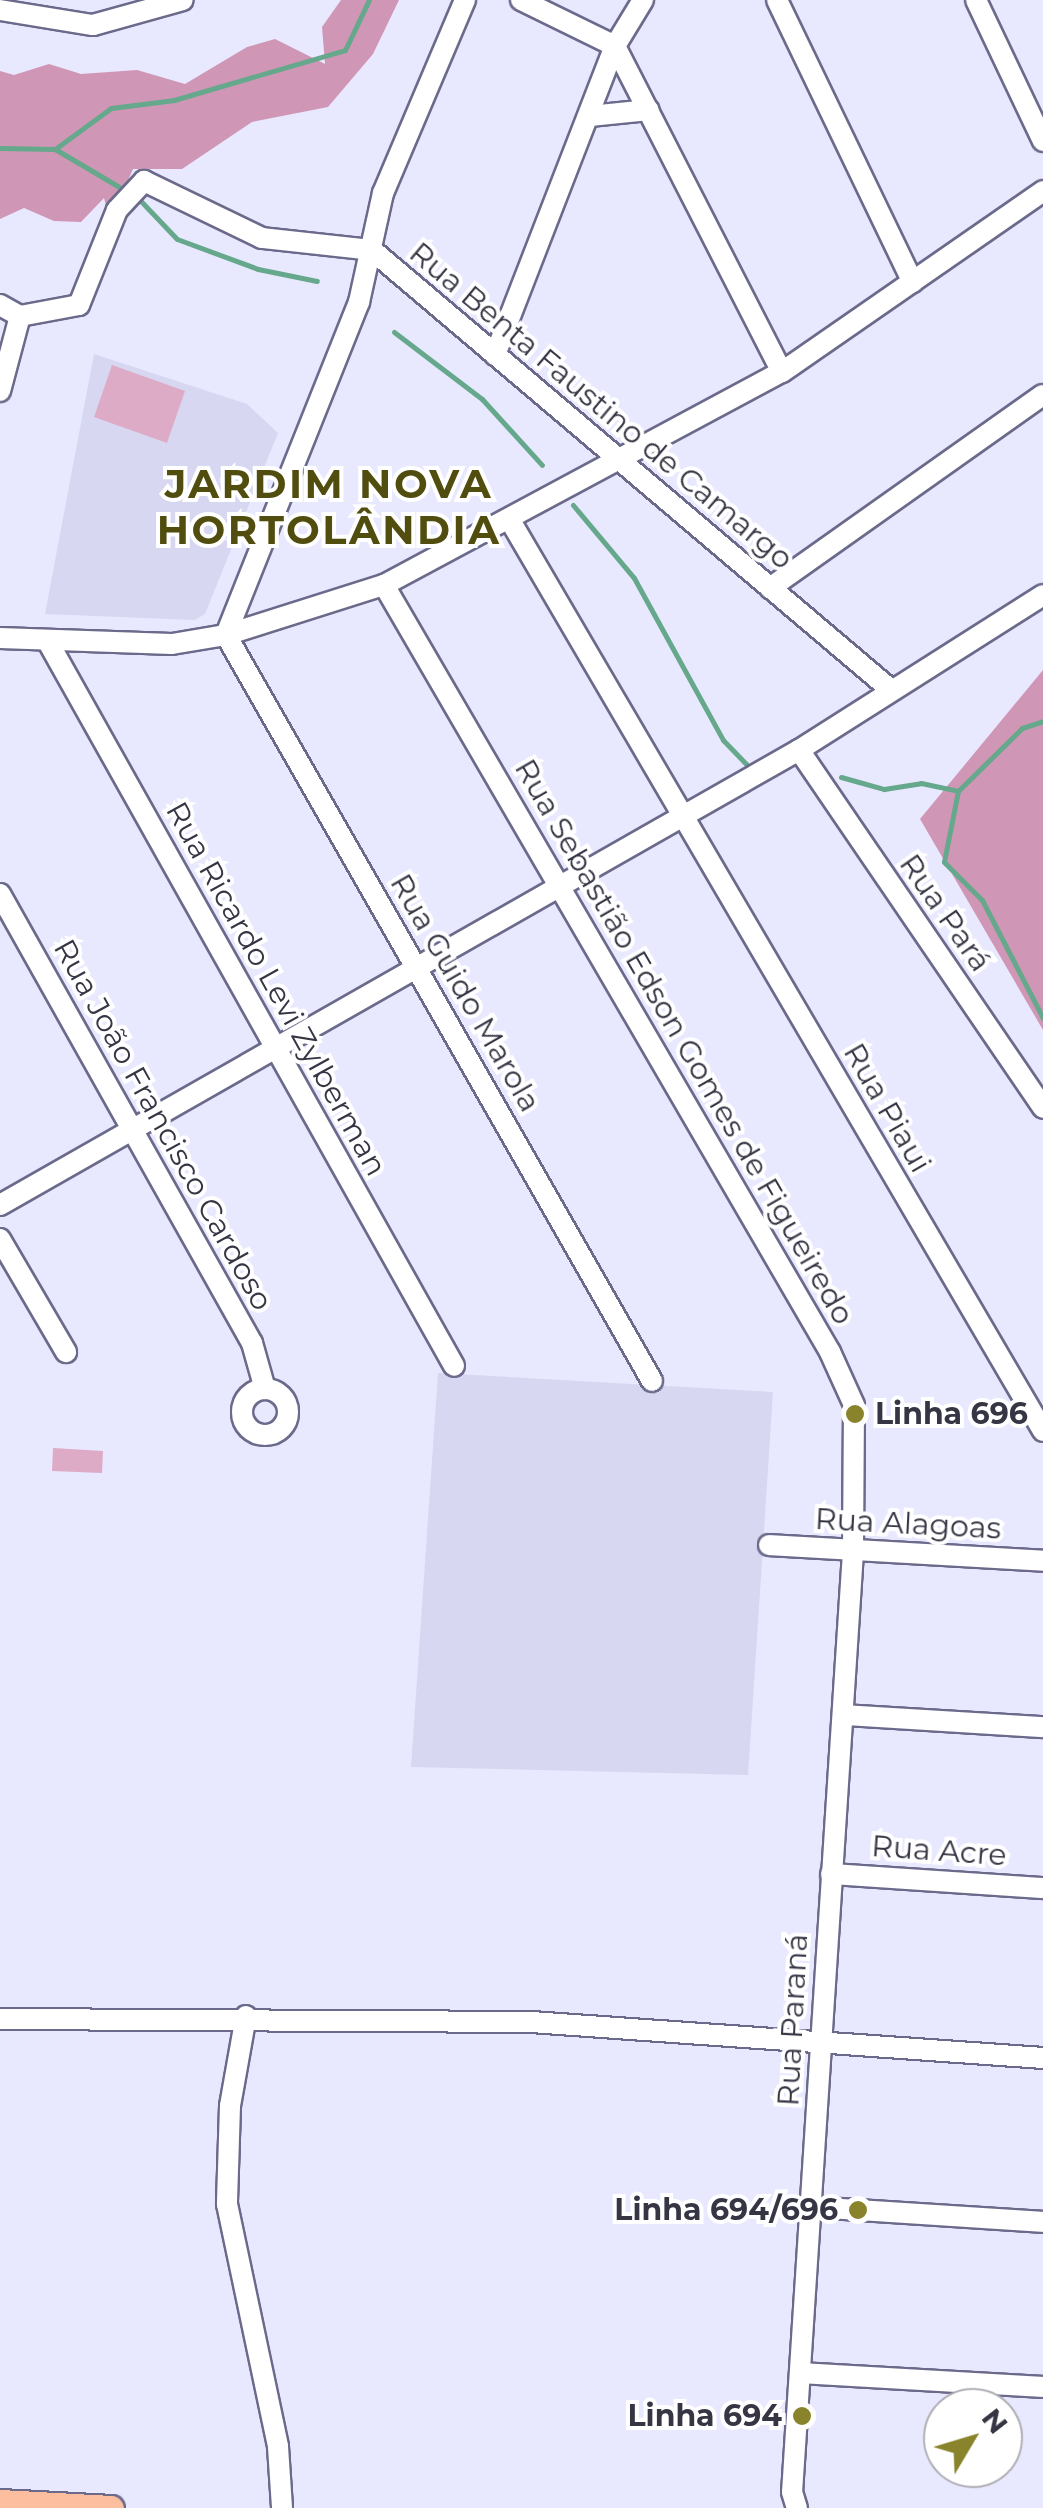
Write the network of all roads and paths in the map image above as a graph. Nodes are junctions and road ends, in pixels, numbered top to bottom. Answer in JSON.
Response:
{"nodes":[{"id":1,"x":183,"y":0,"type":"edge"},
{"id":2,"x":465,"y":0,"type":"edge"},
{"id":3,"x":521,"y":0,"type":"edge"},
{"id":4,"x":642,"y":0,"type":"edge"},
{"id":5,"x":778,"y":0,"type":"edge"},
{"id":6,"x":976,"y":0,"type":"edge"},
{"id":7,"x":0,"y":10,"type":"edge"},
{"id":8,"x":615,"y":46,"type":"junction"},
{"id":9,"x":649,"y":110,"type":"junction"},
{"id":10,"x":590,"y":116,"type":"junction"},
{"id":11,"x":1043,"y":141,"type":"edge"},
{"id":12,"x":1043,"y":192,"type":"edge"},
{"id":13,"x":372,"y":250,"type":"junction"},
{"id":14,"x":913,"y":282,"type":"junction"},
{"id":15,"x":0,"y":304,"type":"edge"},
{"id":16,"x":20,"y":316,"type":"junction"},
{"id":17,"x":495,"y":355,"type":"junction"},
{"id":18,"x":782,"y":372,"type":"junction"},
{"id":19,"x":0,"y":390,"type":"edge"},
{"id":20,"x":1043,"y":395,"type":"edge"},
{"id":21,"x":620,"y":460,"type":"junction"},
{"id":22,"x":511,"y":522,"type":"junction"},
{"id":23,"x":384,"y":585,"type":"junction"},
{"id":24,"x":770,"y":588,"type":"junction"},
{"id":25,"x":1043,"y":594,"type":"edge"},
{"id":26,"x":226,"y":635,"type":"junction"},
{"id":27,"x":0,"y":638,"type":"edge"},
{"id":28,"x":46,"y":640,"type":"junction"},
{"id":29,"x":890,"y":690,"type":"junction"},
{"id":30,"x":798,"y":750,"type":"junction"},
{"id":31,"x":680,"y":815,"type":"junction"},
{"id":32,"x":556,"y":887,"type":"junction"},
{"id":33,"x":0,"y":894,"type":"edge"},
{"id":34,"x":416,"y":968,"type":"junction"},
{"id":35,"x":274,"y":1050,"type":"junction"},
{"id":36,"x":1043,"y":1108,"type":"edge"},
{"id":37,"x":127,"y":1131,"type":"junction"},
{"id":38,"x":0,"y":1205,"type":"edge"},
{"id":39,"x":0,"y":1239,"type":"edge"},
{"id":40,"x":66,"y":1352,"type":"dead end"},
{"id":41,"x":454,"y":1366,"type":"dead end"},
{"id":42,"x":652,"y":1381,"type":"dead end"},
{"id":43,"x":266,"y":1389,"type":"dead end"},
{"id":44,"x":1043,"y":1431,"type":"edge"},
{"id":45,"x":769,"y":1545,"type":"dead end"},
{"id":46,"x":853,"y":1552,"type":"junction"},
{"id":47,"x":1043,"y":1562,"type":"edge"},
{"id":48,"x":844,"y":1715,"type":"junction"},
{"id":49,"x":1043,"y":1728,"type":"edge"},
{"id":50,"x":831,"y":1874,"type":"junction"},
{"id":51,"x":1043,"y":1888,"type":"edge"},
{"id":52,"x":246,"y":2016,"type":"junction"},
{"id":53,"x":0,"y":2019,"type":"edge"},
{"id":54,"x":822,"y":2045,"type":"junction"},
{"id":55,"x":1043,"y":2058,"type":"edge"},
{"id":56,"x":812,"y":2207,"type":"junction"},
{"id":57,"x":1043,"y":2222,"type":"edge"},
{"id":58,"x":801,"y":2373,"type":"junction"},
{"id":59,"x":1043,"y":2387,"type":"edge"},
{"id":60,"x":0,"y":2502,"type":"edge"},
{"id":61,"x":791,"y":2503,"type":"edge"},
{"id":62,"x":110,"y":2508,"type":"edge"},
{"id":63,"x":282,"y":2508,"type":"edge"}],
"edges":[{"from":1,"to":7,"type":"street"},
{"from":2,"to":13,"type":"street"},
{"from":3,"to":8,"type":"street"},
{"from":4,"to":8,"type":"street"},
{"from":5,"to":14,"type":"street"},
{"from":6,"to":11,"type":"street"},
{"from":8,"to":9,"type":"street"},
{"from":8,"to":10,"type":"street"},
{"from":9,"to":10,"type":"street"},
{"from":9,"to":18,"type":"street"},
{"from":10,"to":17,"type":"street"},
{"from":12,"to":14,"type":"street"},
{"from":13,"to":16,"type":"street","name":"Rua Benta Faustino de Camargo"},
{"from":13,"to":17,"type":"street","name":"Rua Benta Faustino de Camargo"},
{"from":13,"to":26,"type":"street"},
{"from":14,"to":18,"type":"street"},
{"from":15,"to":16,"type":"street"},
{"from":16,"to":19,"type":"street"},
{"from":17,"to":21,"type":"street","name":"Rua Benta Faustino de Camargo"},
{"from":18,"to":21,"type":"street"},
{"from":20,"to":24,"type":"street"},
{"from":21,"to":22,"type":"street"},
{"from":21,"to":24,"type":"street","name":"Rua Benta Faustino de Camargo"},
{"from":22,"to":23,"type":"street"},
{"from":22,"to":31,"type":"street","name":"Rua Piaui"},
{"from":23,"to":26,"type":"street"},
{"from":23,"to":32,"type":"street","name":"Rua Sebastião Edson Gomes de Figueiredo"},
{"from":24,"to":29,"type":"street","name":"Rua Benta Faustino de Camargo"},
{"from":25,"to":29,"type":"street"},
{"from":26,"to":28,"type":"street"},
{"from":26,"to":34,"type":"street","name":"Rua Guido Marola"},
{"from":27,"to":28,"type":"street"},
{"from":28,"to":35,"type":"street","name":"Rua Ricardo Levi Zylberman"},
{"from":29,"to":30,"type":"street"},
{"from":30,"to":31,"type":"street"},
{"from":30,"to":36,"type":"street","name":"Rua Pará"},
{"from":31,"to":32,"type":"street"},
{"from":31,"to":44,"type":"street","name":"Rua Piaui"},
{"from":32,"to":34,"type":"street"},
{"from":32,"to":46,"type":"street","name":"Rua Sebastião Edson Gomes de Figueiredo"},
{"from":33,"to":37,"type":"street","name":"Rua João Francisco Cardoso"},
{"from":34,"to":35,"type":"street"},
{"from":34,"to":42,"type":"street","name":"Rua Guido Marola"},
{"from":35,"to":37,"type":"street"},
{"from":35,"to":41,"type":"street","name":"Rua Ricardo Levi Zylberman"},
{"from":37,"to":38,"type":"street"},
{"from":37,"to":43,"type":"street","name":"Rua João Francisco Cardoso"},
{"from":39,"to":40,"type":"street"},
{"from":45,"to":46,"type":"street","name":"Rua Alagoas"},
{"from":46,"to":47,"type":"street","name":"Rua Alagoas"},
{"from":46,"to":48,"type":"street","name":"Rua Paraná"},
{"from":48,"to":49,"type":"street"},
{"from":48,"to":50,"type":"street","name":"Rua Paraná"},
{"from":50,"to":51,"type":"street","name":"Rua Acre"},
{"from":50,"to":54,"type":"street","name":"Rua Paraná"},
{"from":52,"to":53,"type":"street"},
{"from":52,"to":54,"type":"street"},
{"from":52,"to":63,"type":"street"},
{"from":54,"to":55,"type":"street"},
{"from":54,"to":56,"type":"street","name":"Rua Paraná"},
{"from":56,"to":57,"type":"street"},
{"from":56,"to":58,"type":"street","name":"Rua Paraná"},
{"from":58,"to":59,"type":"street"},
{"from":58,"to":61,"type":"street","name":"Rua Paraná"},
{"from":60,"to":62,"type":"main road"}]}
